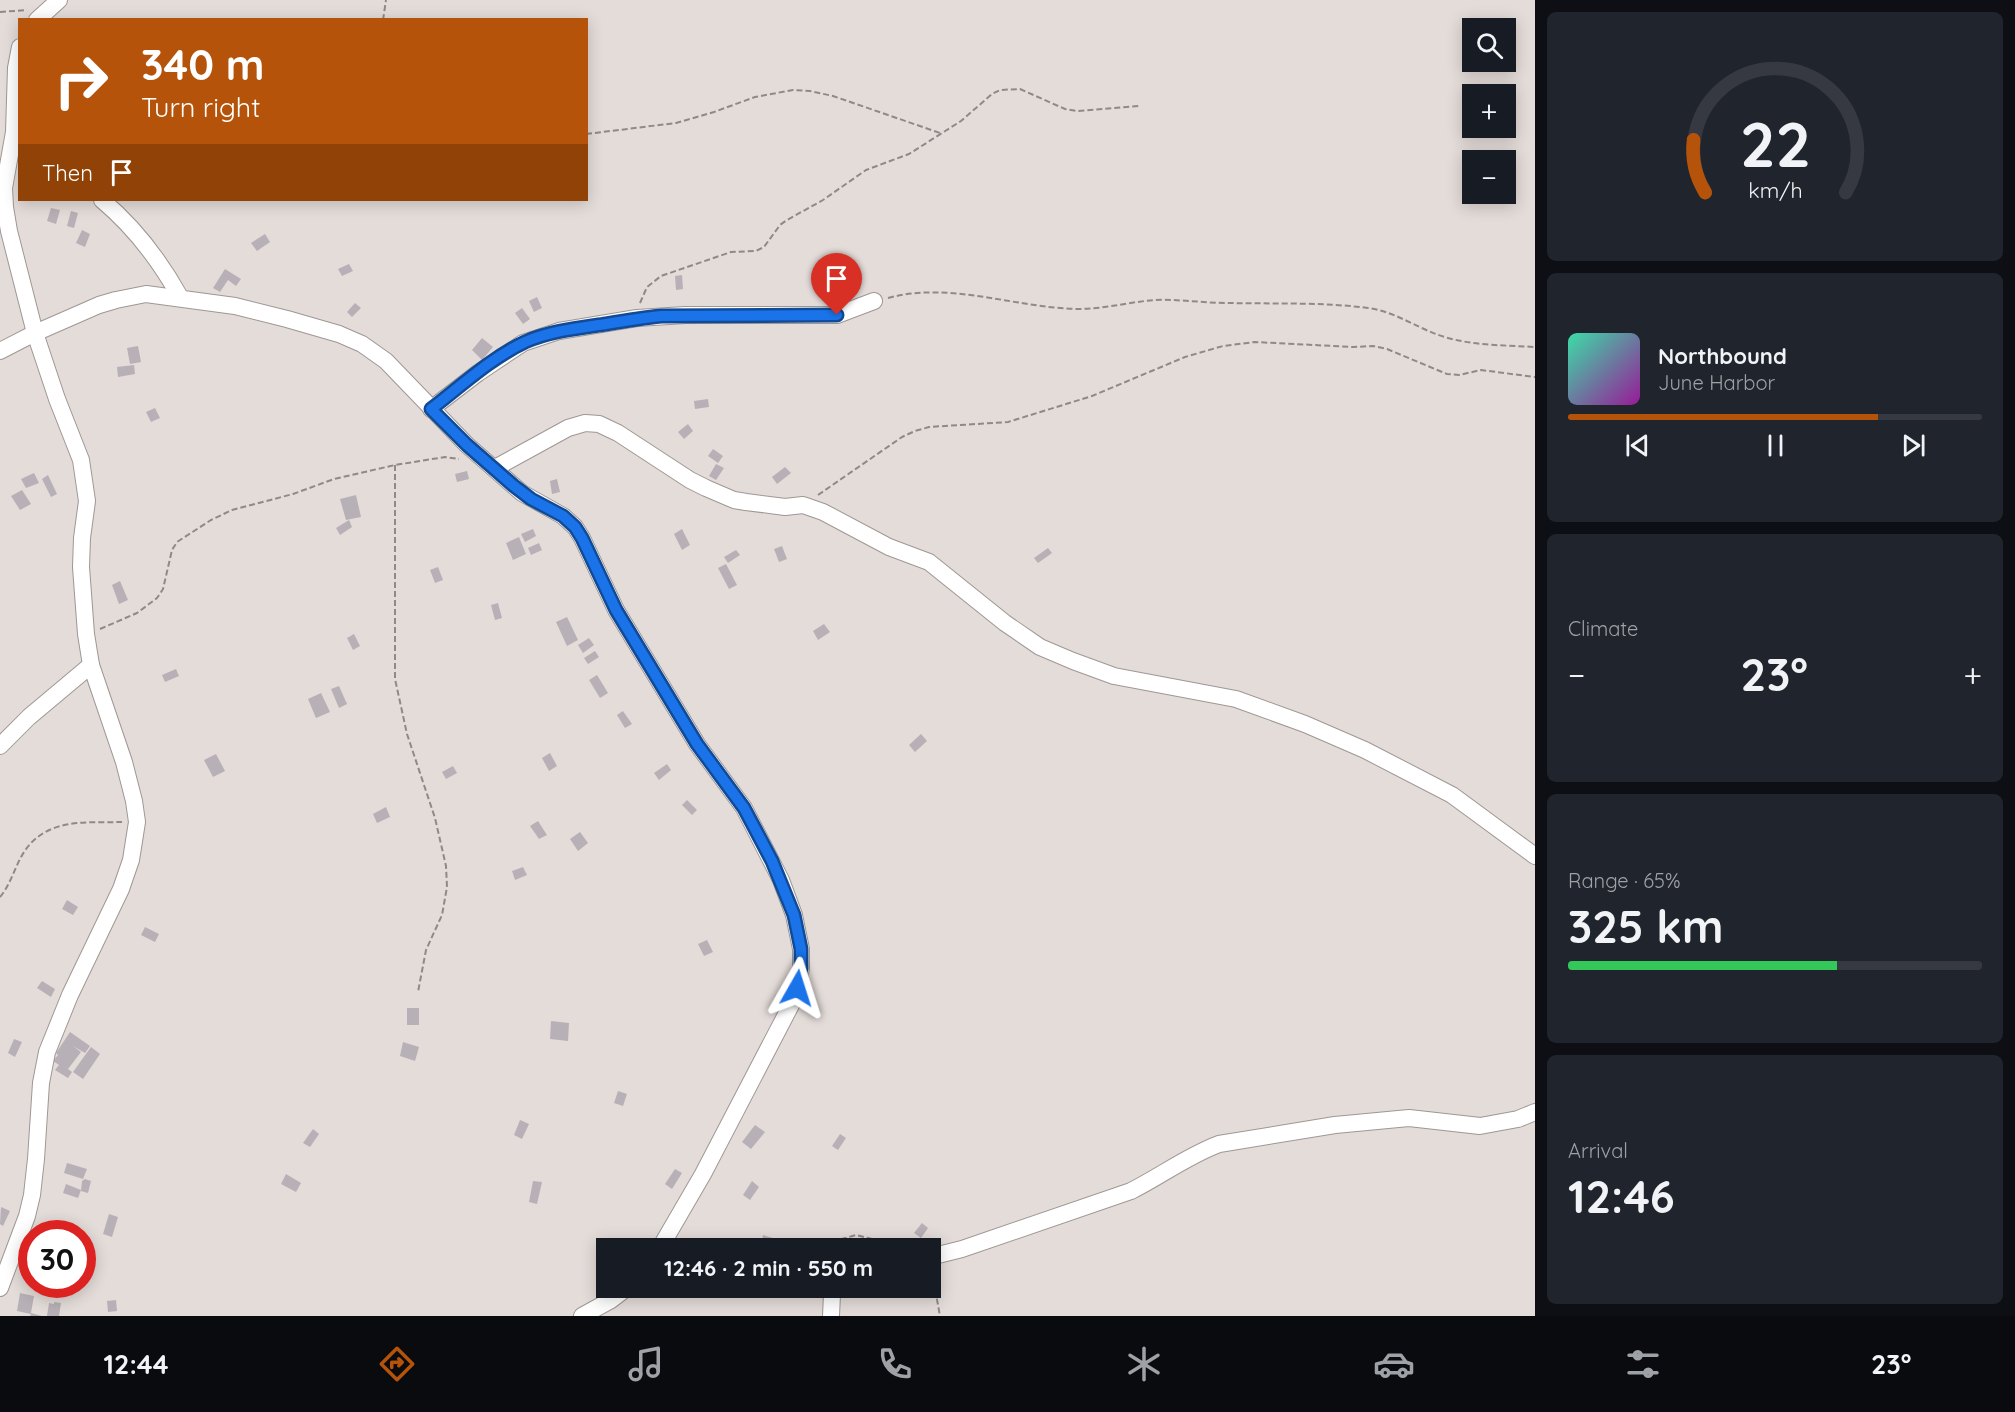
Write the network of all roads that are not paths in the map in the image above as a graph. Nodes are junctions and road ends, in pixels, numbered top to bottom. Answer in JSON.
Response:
{"nodes":[{"id":1,"x":18,"y":58,"type":"edge"},
{"id":2,"x":10,"y":149,"type":"edge"},
{"id":3,"x":103,"y":201,"type":"edge"},
{"id":4,"x":180,"y":297,"type":"junction"},
{"id":5,"x":874,"y":302,"type":"road end"},
{"id":6,"x":35,"y":333,"type":"junction"},
{"id":7,"x":0,"y":351,"type":"edge"},
{"id":8,"x":431,"y":409,"type":"junction"},
{"id":9,"x":495,"y":468,"type":"junction"},
{"id":10,"x":91,"y":665,"type":"junction"},
{"id":11,"x":0,"y":746,"type":"edge"},
{"id":12,"x":1535,"y":856,"type":"edge"},
{"id":13,"x":1535,"y":1112,"type":"edge"},
{"id":14,"x":666,"y":1238,"type":"edge"},
{"id":15,"x":941,"y":1258,"type":"edge"},
{"id":16,"x":0,"y":1288,"type":"edge"},
{"id":17,"x":614,"y":1298,"type":"edge"},
{"id":18,"x":832,"y":1298,"type":"edge"},
{"id":19,"x":582,"y":1316,"type":"edge"},
{"id":20,"x":831,"y":1316,"type":"edge"}],
"edges":[{"from":1,"to":2,"type":"street"},
{"from":2,"to":6,"type":"street"},
{"from":3,"to":4,"type":"street"},
{"from":4,"to":6,"type":"street"},
{"from":4,"to":8,"type":"street"},
{"from":5,"to":8,"type":"street"},
{"from":6,"to":7,"type":"street"},
{"from":6,"to":10,"type":"street"},
{"from":8,"to":9,"type":"street"},
{"from":9,"to":12,"type":"street"},
{"from":9,"to":14,"type":"street"},
{"from":10,"to":11,"type":"street"},
{"from":10,"to":16,"type":"street"},
{"from":13,"to":15,"type":"street"},
{"from":17,"to":19,"type":"street"},
{"from":18,"to":20,"type":"street"}]}
